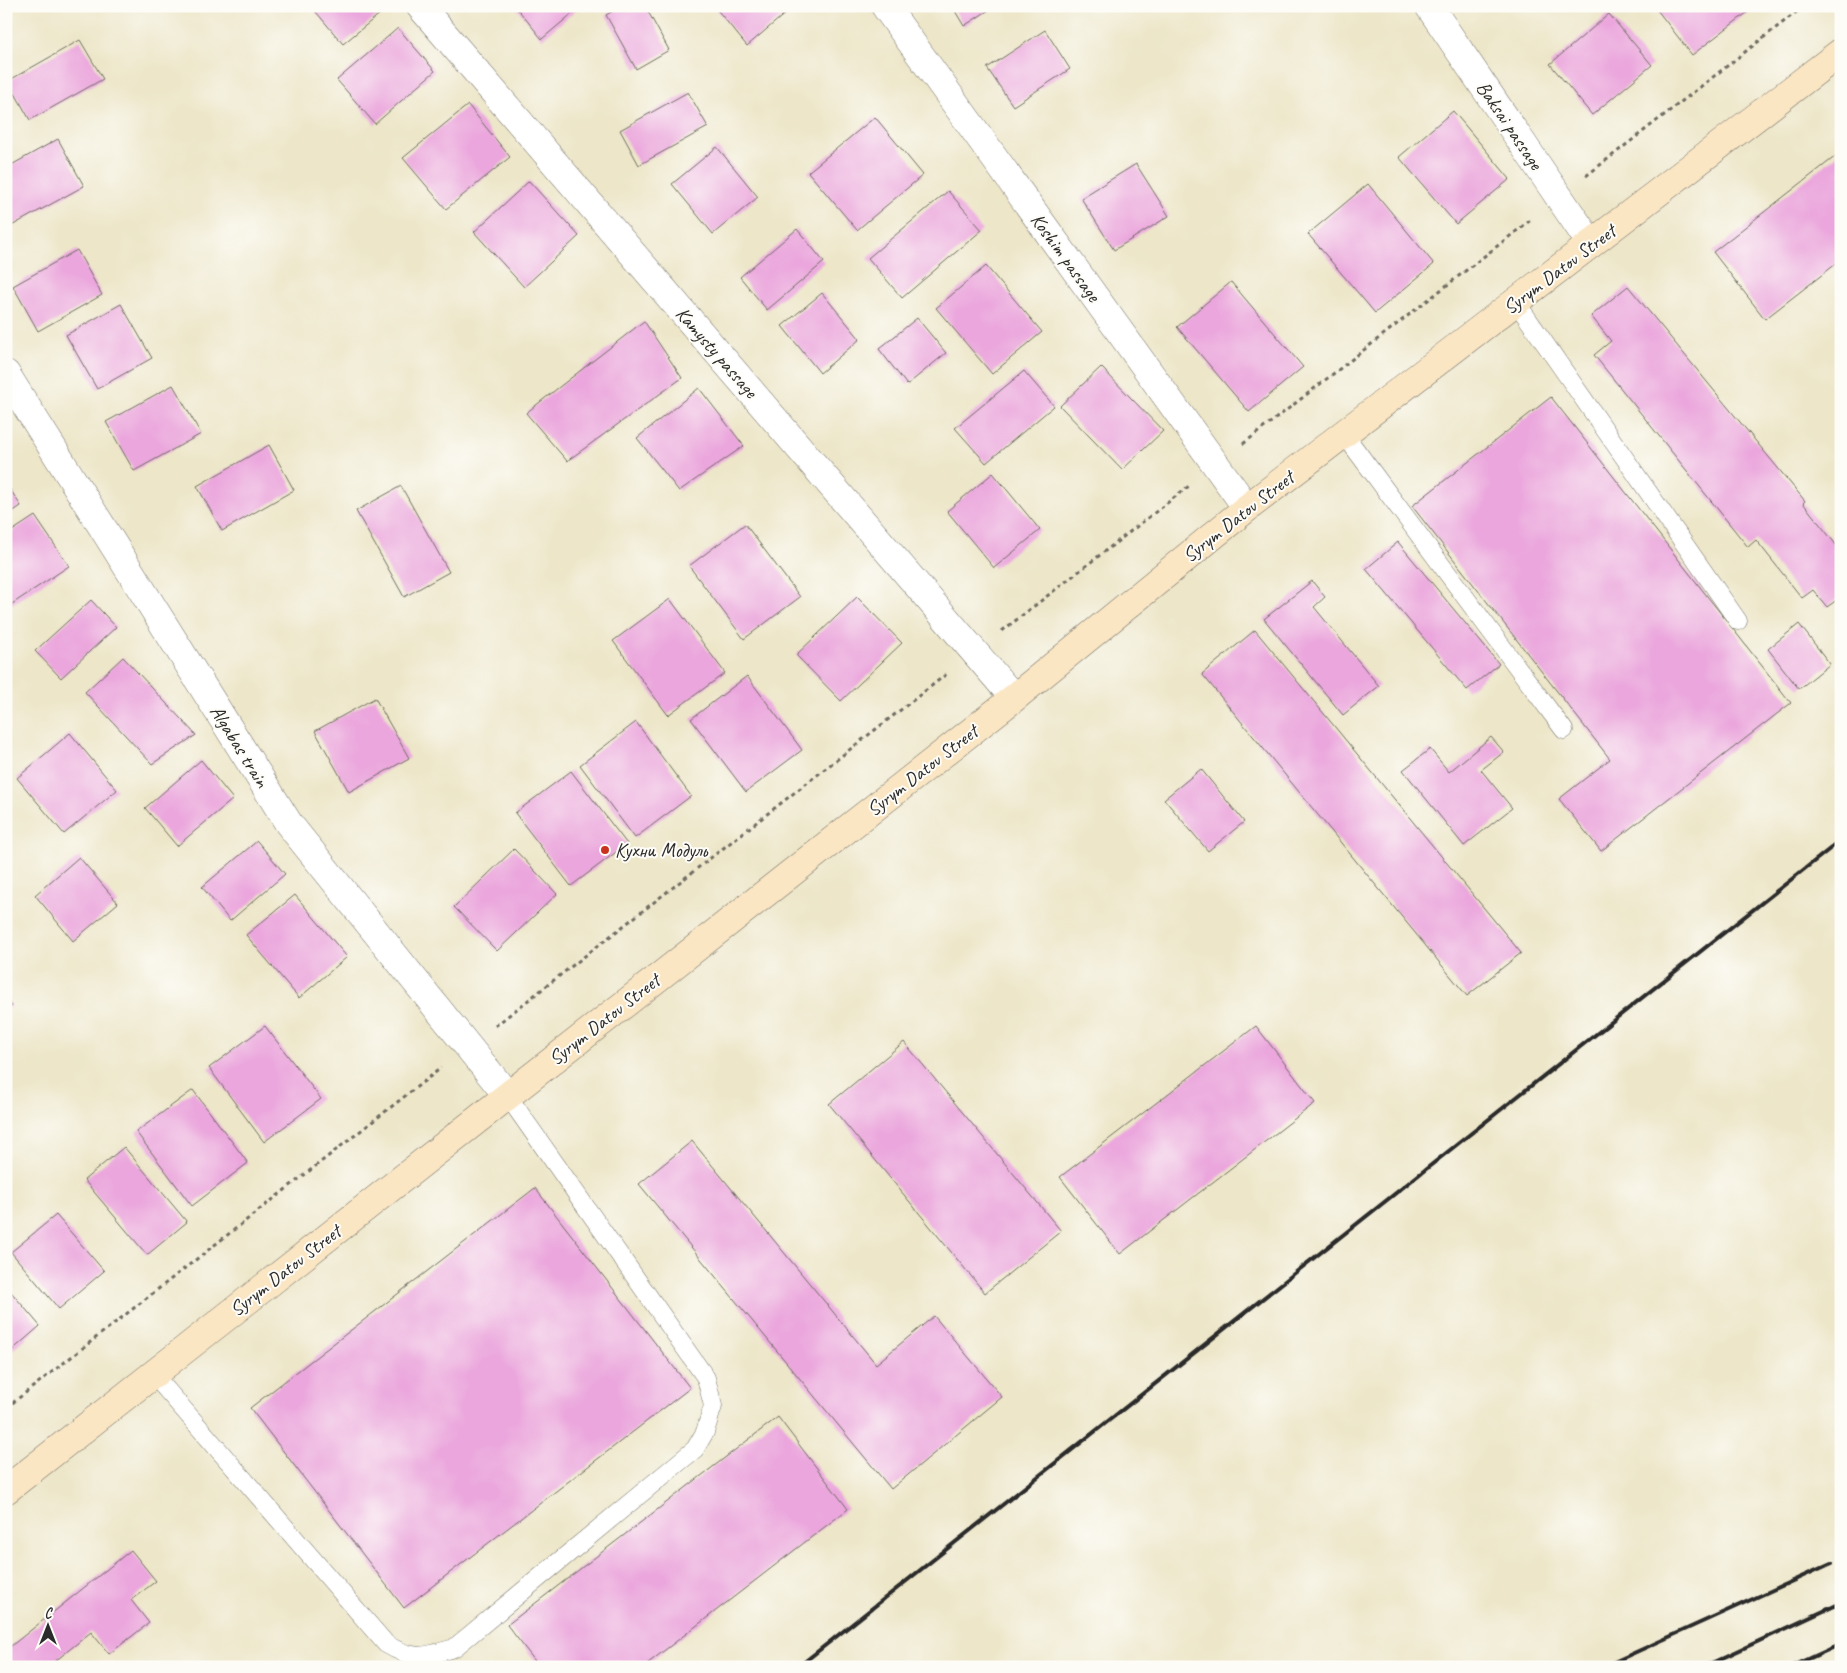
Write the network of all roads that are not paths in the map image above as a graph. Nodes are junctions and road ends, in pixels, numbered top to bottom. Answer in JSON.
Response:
{"nodes":[{"id":1,"x":420,"y":6,"type":"edge"},
{"id":2,"x":885,"y":6,"type":"edge"},
{"id":3,"x":1429,"y":6,"type":"edge"},
{"id":4,"x":1841,"y":52,"type":"edge"},
{"id":5,"x":1591,"y":244,"type":"junction"},
{"id":6,"x":1516,"y":302,"type":"junction"},
{"id":7,"x":6,"y":374,"type":"edge"},
{"id":8,"x":1344,"y":434,"type":"junction"},
{"id":9,"x":1247,"y":508,"type":"junction"},
{"id":10,"x":1738,"y":621,"type":"dead end"},
{"id":11,"x":1014,"y":698,"type":"junction"},
{"id":12,"x":1564,"y":730,"type":"dead end"},
{"id":13,"x":507,"y":1095,"type":"junction"},
{"id":14,"x":153,"y":1374,"type":"junction"},
{"id":15,"x":6,"y":1490,"type":"edge"}],
"edges":[{"from":1,"to":11,"type":"street","name":"Kamysty passage"},
{"from":2,"to":9,"type":"street","name":"Koshim passage"},
{"from":3,"to":5,"type":"street","name":"Baksai passage"},
{"from":4,"to":5,"type":"main road","name":"Syrym Datov Street"},
{"from":5,"to":6,"type":"main road","name":"Syrym Datov Street"},
{"from":6,"to":8,"type":"main road","name":"Syrym Datov Street"},
{"from":6,"to":10,"type":"lane"},
{"from":7,"to":13,"type":"street","name":"Algabas train"},
{"from":8,"to":9,"type":"main road","name":"Syrym Datov Street"},
{"from":8,"to":12,"type":"lane"},
{"from":9,"to":11,"type":"main road","name":"Syrym Datov Street"},
{"from":11,"to":13,"type":"main road","name":"Syrym Datov Street"},
{"from":13,"to":14,"type":"main road","name":"Syrym Datov Street"},
{"from":13,"to":14,"type":"lane"},
{"from":14,"to":15,"type":"main road","name":"Syrym Datov Street"}]}
